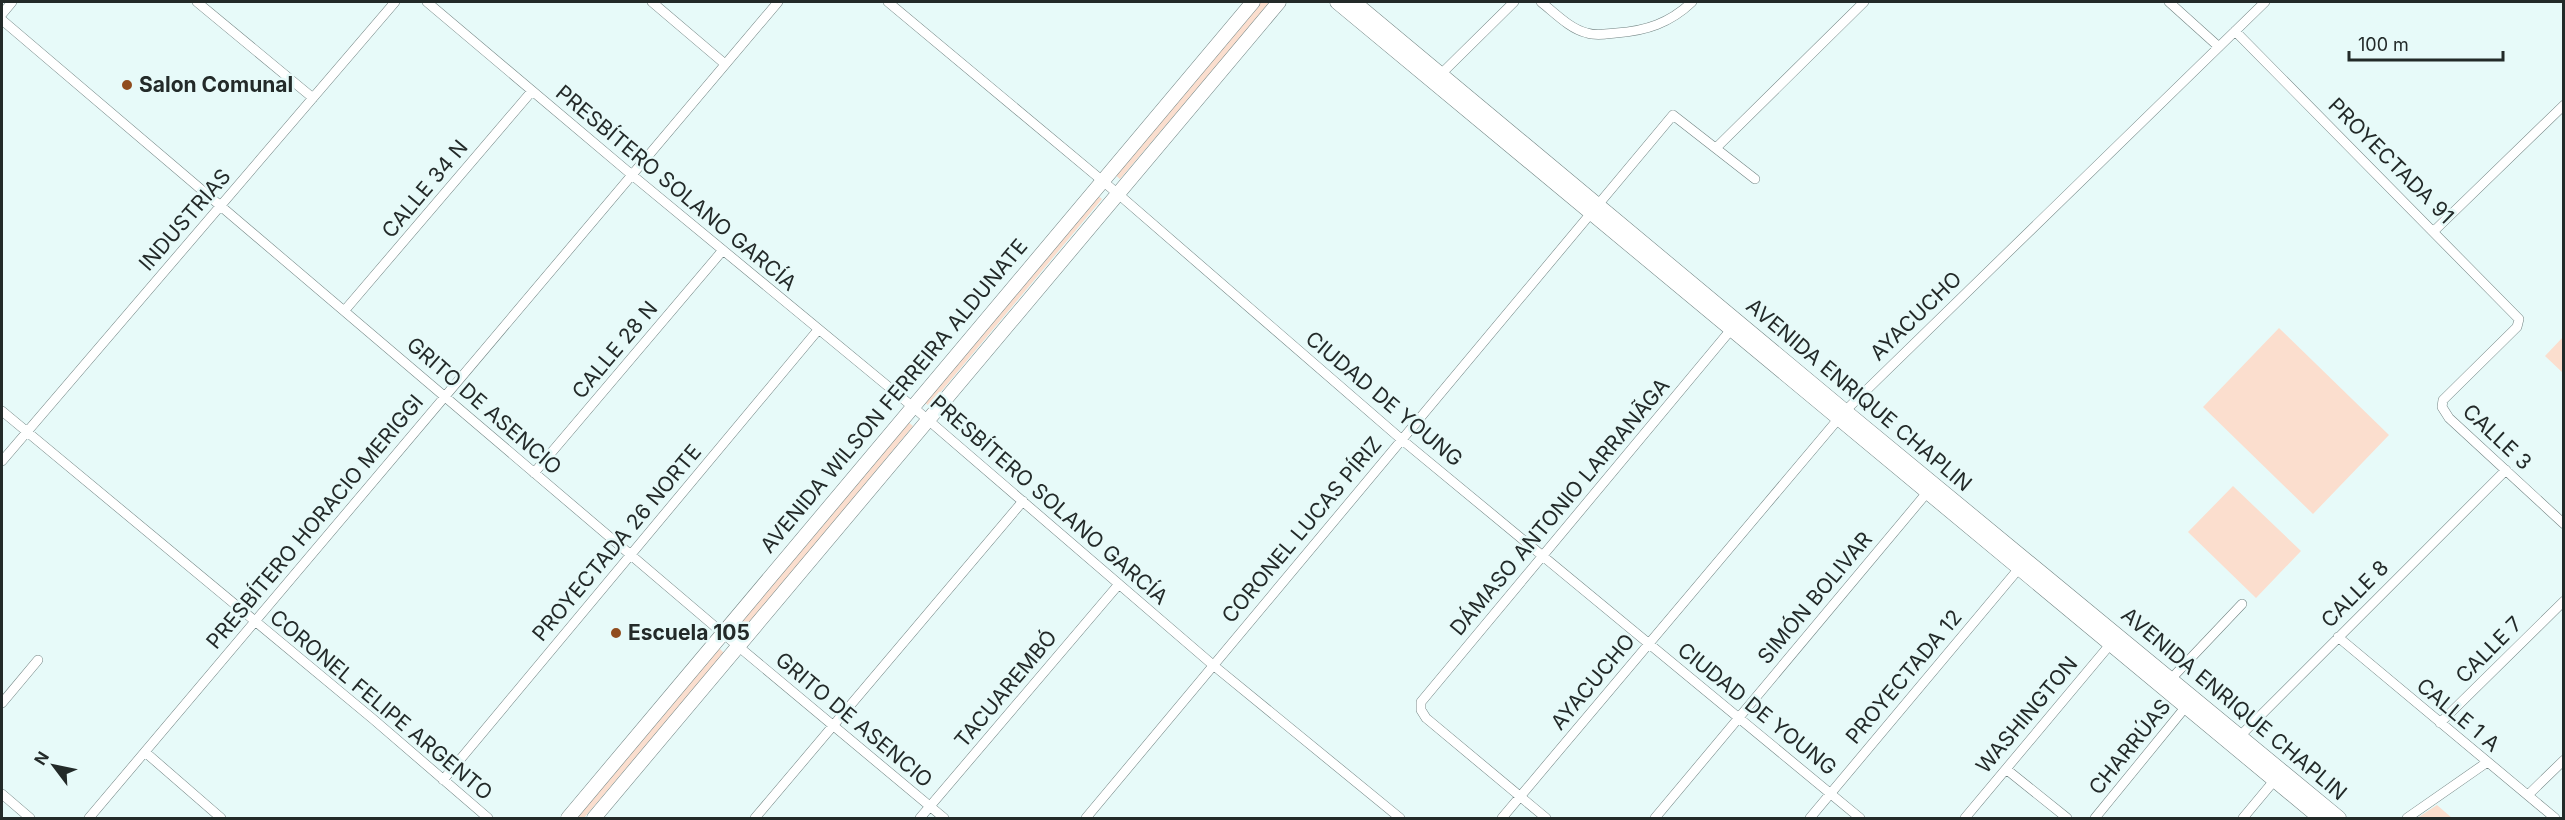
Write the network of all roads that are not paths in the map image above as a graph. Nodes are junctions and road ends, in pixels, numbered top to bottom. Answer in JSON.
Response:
{"nodes":[{"id":1,"x":12,"y":2,"type":"edge"},
{"id":2,"x":197,"y":2,"type":"edge"},
{"id":3,"x":395,"y":2,"type":"edge"},
{"id":4,"x":427,"y":2,"type":"edge"},
{"id":5,"x":652,"y":2,"type":"edge"},
{"id":6,"x":778,"y":2,"type":"edge"},
{"id":7,"x":888,"y":2,"type":"edge"},
{"id":8,"x":1253,"y":2,"type":"edge"},
{"id":9,"x":1279,"y":2,"type":"edge"},
{"id":10,"x":1337,"y":2,"type":"edge"},
{"id":11,"x":1354,"y":2,"type":"edge"},
{"id":12,"x":1514,"y":2,"type":"edge"},
{"id":13,"x":1541,"y":2,"type":"edge"},
{"id":14,"x":1692,"y":2,"type":"edge"},
{"id":15,"x":1864,"y":2,"type":"edge"},
{"id":16,"x":2169,"y":2,"type":"edge"},
{"id":17,"x":2265,"y":2,"type":"edge"},
{"id":18,"x":2,"y":14,"type":"edge"},
{"id":19,"x":2,"y":20,"type":"edge"},
{"id":20,"x":2235,"y":31,"type":"junction"},
{"id":21,"x":2219,"y":47,"type":"junction"},
{"id":22,"x":725,"y":64,"type":"junction"},
{"id":23,"x":1438,"y":77,"type":"junction"},
{"id":24,"x":532,"y":91,"type":"junction"},
{"id":25,"x":313,"y":98,"type":"junction"},
{"id":26,"x":2564,"y":105,"type":"edge"},
{"id":27,"x":1716,"y":148,"type":"junction"},
{"id":28,"x":632,"y":175,"type":"junction"},
{"id":29,"x":1755,"y":179,"type":"dead end"},
{"id":30,"x":1102,"y":181,"type":"junction"},
{"id":31,"x":1117,"y":194,"type":"junction"},
{"id":32,"x":222,"y":205,"type":"junction"},
{"id":33,"x":1593,"y":208,"type":"junction"},
{"id":34,"x":2434,"y":231,"type":"junction"},
{"id":35,"x":723,"y":250,"type":"junction"},
{"id":36,"x":345,"y":310,"type":"junction"},
{"id":37,"x":2519,"y":319,"type":"joint"},
{"id":38,"x":1734,"y":326,"type":"junction"},
{"id":39,"x":818,"y":330,"type":"junction"},
{"id":40,"x":444,"y":397,"type":"junction"},
{"id":41,"x":913,"y":407,"type":"junction"},
{"id":42,"x":2,"y":411,"type":"edge"},
{"id":43,"x":1841,"y":415,"type":"junction"},
{"id":44,"x":927,"y":420,"type":"junction"},
{"id":45,"x":25,"y":432,"type":"junction"},
{"id":46,"x":1401,"y":439,"type":"junction"},
{"id":47,"x":2,"y":461,"type":"edge"},
{"id":48,"x":2506,"y":470,"type":"junction"},
{"id":49,"x":534,"y":473,"type":"junction"},
{"id":50,"x":1931,"y":488,"type":"junction"},
{"id":51,"x":1023,"y":501,"type":"junction"},
{"id":52,"x":2564,"y":524,"type":"edge"},
{"id":53,"x":631,"y":555,"type":"junction"},
{"id":54,"x":1543,"y":556,"type":"junction"},
{"id":55,"x":2023,"y":563,"type":"junction"},
{"id":56,"x":1119,"y":584,"type":"junction"},
{"id":57,"x":2564,"y":601,"type":"edge"},
{"id":58,"x":2242,"y":604,"type":"dead end"},
{"id":59,"x":255,"y":622,"type":"junction"},
{"id":60,"x":723,"y":634,"type":"junction"},
{"id":61,"x":2338,"y":637,"type":"junction"},
{"id":62,"x":2114,"y":640,"type":"junction"},
{"id":63,"x":1648,"y":644,"type":"junction"},
{"id":64,"x":739,"y":647,"type":"junction"},
{"id":65,"x":38,"y":660,"type":"dead end"},
{"id":66,"x":1213,"y":665,"type":"junction"},
{"id":67,"x":2170,"y":680,"type":"junction"},
{"id":68,"x":2,"y":703,"type":"edge"},
{"id":69,"x":2189,"y":703,"type":"junction"},
{"id":70,"x":1739,"y":717,"type":"junction"},
{"id":71,"x":2440,"y":723,"type":"junction"},
{"id":72,"x":833,"y":726,"type":"junction"},
{"id":73,"x":2236,"y":741,"type":"junction"},
{"id":74,"x":145,"y":752,"type":"junction"},
{"id":75,"x":2564,"y":760,"type":"edge"},
{"id":76,"x":2486,"y":763,"type":"junction"},
{"id":77,"x":2006,"y":769,"type":"junction"},
{"id":78,"x":2278,"y":776,"type":"junction"},
{"id":79,"x":443,"y":780,"type":"junction"},
{"id":80,"x":1831,"y":793,"type":"junction"},
{"id":81,"x":2,"y":794,"type":"edge"},
{"id":82,"x":2528,"y":795,"type":"junction"},
{"id":83,"x":1520,"y":797,"type":"junction"},
{"id":84,"x":930,"y":807,"type":"junction"},
{"id":85,"x":30,"y":819,"type":"edge"},
{"id":86,"x":89,"y":819,"type":"edge"},
{"id":87,"x":221,"y":819,"type":"edge"},
{"id":88,"x":488,"y":819,"type":"edge"},
{"id":89,"x":568,"y":819,"type":"edge"},
{"id":90,"x":594,"y":819,"type":"edge"},
{"id":91,"x":755,"y":819,"type":"edge"},
{"id":92,"x":920,"y":819,"type":"edge"},
{"id":93,"x":944,"y":819,"type":"edge"},
{"id":94,"x":1086,"y":819,"type":"edge"},
{"id":95,"x":1400,"y":819,"type":"edge"},
{"id":96,"x":1502,"y":819,"type":"edge"},
{"id":97,"x":1546,"y":819,"type":"edge"},
{"id":98,"x":1655,"y":819,"type":"edge"},
{"id":99,"x":1810,"y":819,"type":"edge"},
{"id":100,"x":1860,"y":819,"type":"edge"},
{"id":101,"x":1965,"y":819,"type":"edge"},
{"id":102,"x":2067,"y":819,"type":"edge"},
{"id":103,"x":2095,"y":819,"type":"edge"},
{"id":104,"x":2243,"y":819,"type":"edge"},
{"id":105,"x":2320,"y":819,"type":"edge"},
{"id":106,"x":2339,"y":819,"type":"edge"},
{"id":107,"x":2407,"y":819,"type":"edge"},
{"id":108,"x":2555,"y":819,"type":"edge"}],
"edges":[{"from":1,"to":18,"type":"street"},
{"from":2,"to":25,"type":"street"},
{"from":3,"to":25,"type":"street","name":"INDUSTRIAS"},
{"from":4,"to":24,"type":"street","name":"PRESBÍTERO SOLANO GARCÍA"},
{"from":5,"to":22,"type":"street"},
{"from":6,"to":22,"type":"street","name":"PRESBÍTERO HORACIO MERIGGI"},
{"from":7,"to":30,"type":"street","name":"CIUDAD DE YOUNG"},
{"from":8,"to":30,"type":"street","name":"AVENIDA WILSON FERREIRA ALDUNATE"},
{"from":9,"to":31,"type":"street","name":"AVENIDA WILSON FERREIRA ALDUNATE"},
{"from":10,"to":23,"type":"street","name":"AVENIDA ENRIQUE CHAPLIN"},
{"from":11,"to":23,"type":"street","name":"AVENIDA ENRIQUE CHAPLIN"},
{"from":12,"to":23,"type":"street"},
{"from":13,"to":14,"type":"street"},
{"from":15,"to":27,"type":"street"},
{"from":16,"to":21,"type":"street"},
{"from":17,"to":20,"type":"street","name":"AYACUCHO"},
{"from":19,"to":32,"type":"street","name":"GRITO DE ASENCIO"},
{"from":20,"to":21,"type":"street","name":"AYACUCHO"},
{"from":20,"to":34,"type":"street","name":"PROYECTADA 91"},
{"from":21,"to":43,"type":"street","name":"AYACUCHO"},
{"from":22,"to":28,"type":"street","name":"PRESBÍTERO HORACIO MERIGGI"},
{"from":23,"to":33,"type":"street","name":"AVENIDA ENRIQUE CHAPLIN"},
{"from":24,"to":28,"type":"street","name":"PRESBÍTERO SOLANO GARCÍA"},
{"from":24,"to":36,"type":"street","name":"CALLE 34 N"},
{"from":25,"to":32,"type":"street","name":"INDUSTRIAS"},
{"from":26,"to":34,"type":"street"},
{"from":27,"to":29,"type":"street","name":"CORONEL LUCAS PÍRIZ"},
{"from":27,"to":33,"type":"street","name":"CORONEL LUCAS PÍRIZ"},
{"from":28,"to":35,"type":"street","name":"PRESBÍTERO SOLANO GARCÍA"},
{"from":28,"to":40,"type":"street","name":"PRESBÍTERO HORACIO MERIGGI"},
{"from":30,"to":31,"type":"street","name":"CIUDAD DE YOUNG"},
{"from":30,"to":41,"type":"street","name":"AVENIDA WILSON FERREIRA ALDUNATE"},
{"from":31,"to":44,"type":"street","name":"AVENIDA WILSON FERREIRA ALDUNATE"},
{"from":31,"to":46,"type":"street","name":"CIUDAD DE YOUNG"},
{"from":32,"to":36,"type":"street","name":"GRITO DE ASENCIO"},
{"from":32,"to":45,"type":"street","name":"INDUSTRIAS"},
{"from":33,"to":38,"type":"street","name":"AVENIDA ENRIQUE CHAPLIN"},
{"from":33,"to":46,"type":"street","name":"CORONEL LUCAS PÍRIZ"},
{"from":34,"to":37,"type":"street","name":"PROYECTADA 91"},
{"from":35,"to":39,"type":"street","name":"PRESBÍTERO SOLANO GARCÍA"},
{"from":35,"to":49,"type":"street","name":"CALLE 28 N"},
{"from":36,"to":40,"type":"street","name":"GRITO DE ASENCIO"},
{"from":37,"to":48,"type":"street","name":"CALLE 3"},
{"from":38,"to":43,"type":"street","name":"AVENIDA ENRIQUE CHAPLIN"},
{"from":38,"to":54,"type":"street","name":"DÁMASO ANTONIO LARRANÃGA"},
{"from":39,"to":41,"type":"street","name":"PRESBÍTERO SOLANO GARCÍA"},
{"from":39,"to":53,"type":"street","name":"PROYECTADA 26 NORTE"},
{"from":40,"to":49,"type":"street","name":"GRITO DE ASENCIO"},
{"from":40,"to":59,"type":"street","name":"PRESBÍTERO HORACIO MERIGGI"},
{"from":41,"to":44,"type":"street","name":"PRESBÍTERO SOLANO GARCÍA"},
{"from":41,"to":60,"type":"street","name":"AVENIDA WILSON FERREIRA ALDUNATE"},
{"from":42,"to":45,"type":"street","name":"CORONEL FELIPE ARGENTO"},
{"from":43,"to":50,"type":"street","name":"AVENIDA ENRIQUE CHAPLIN"},
{"from":43,"to":63,"type":"street","name":"AYACUCHO"},
{"from":44,"to":51,"type":"street","name":"PRESBÍTERO SOLANO GARCÍA"},
{"from":44,"to":64,"type":"street","name":"AVENIDA WILSON FERREIRA ALDUNATE"},
{"from":45,"to":47,"type":"street","name":"INDUSTRIAS"},
{"from":45,"to":59,"type":"street","name":"CORONEL FELIPE ARGENTO"},
{"from":46,"to":54,"type":"street","name":"CIUDAD DE YOUNG"},
{"from":46,"to":66,"type":"street","name":"CORONEL LUCAS PÍRIZ"},
{"from":48,"to":52,"type":"street","name":"CALLE 3"},
{"from":48,"to":61,"type":"street","name":"CALLE 8"},
{"from":49,"to":53,"type":"street","name":"GRITO DE ASENCIO"},
{"from":50,"to":55,"type":"street","name":"AVENIDA ENRIQUE CHAPLIN"},
{"from":50,"to":70,"type":"street","name":"SIMÓN BOLIVAR"},
{"from":51,"to":56,"type":"street","name":"PRESBÍTERO SOLANO GARCÍA"},
{"from":51,"to":72,"type":"street"},
{"from":53,"to":60,"type":"street","name":"GRITO DE ASENCIO"},
{"from":53,"to":79,"type":"street","name":"PROYECTADA 26 NORTE"},
{"from":54,"to":63,"type":"street","name":"CIUDAD DE YOUNG"},
{"from":54,"to":83,"type":"street","name":"DÁMASO ANTONIO LARRANÃGA"},
{"from":55,"to":62,"type":"street","name":"AVENIDA ENRIQUE CHAPLIN"},
{"from":55,"to":80,"type":"street","name":"PROYECTADA 12"},
{"from":56,"to":66,"type":"street","name":"PRESBÍTERO SOLANO GARCÍA"},
{"from":56,"to":84,"type":"street","name":"TACUAREMBÓ"},
{"from":57,"to":71,"type":"street","name":"CALLE 7"},
{"from":58,"to":67,"type":"street"},
{"from":59,"to":74,"type":"street","name":"PRESBÍTERO HORACIO MERIGGI"},
{"from":59,"to":79,"type":"street","name":"CORONEL FELIPE ARGENTO"},
{"from":60,"to":64,"type":"street","name":"GRITO DE ASENCIO"},
{"from":60,"to":89,"type":"street","name":"AVENIDA WILSON FERREIRA ALDUNATE"},
{"from":61,"to":71,"type":"street","name":"CALLE 1 A"},
{"from":61,"to":73,"type":"street","name":"CALLE 8"},
{"from":62,"to":67,"type":"street","name":"AVENIDA ENRIQUE CHAPLIN"},
{"from":62,"to":69,"type":"street","name":"AVENIDA ENRIQUE CHAPLIN"},
{"from":62,"to":77,"type":"street","name":"WASHINGTON"},
{"from":63,"to":70,"type":"street","name":"CIUDAD DE YOUNG"},
{"from":63,"to":83,"type":"street","name":"AYACUCHO"},
{"from":64,"to":72,"type":"street","name":"GRITO DE ASENCIO"},
{"from":64,"to":90,"type":"street","name":"AVENIDA WILSON FERREIRA ALDUNATE"},
{"from":65,"to":68,"type":"street"},
{"from":66,"to":94,"type":"street","name":"CORONEL LUCAS PÍRIZ"},
{"from":66,"to":95,"type":"street","name":"PRESBÍTERO SOLANO GARCÍA"},
{"from":67,"to":69,"type":"street","name":"AVENIDA ENRIQUE CHAPLIN"},
{"from":69,"to":73,"type":"street","name":"AVENIDA ENRIQUE CHAPLIN"},
{"from":69,"to":103,"type":"street","name":"CHARRÚAS"},
{"from":70,"to":80,"type":"street","name":"CIUDAD DE YOUNG"},
{"from":70,"to":98,"type":"street","name":"SIMÓN BOLIVAR"},
{"from":71,"to":76,"type":"street","name":"CALLE 1 A"},
{"from":72,"to":84,"type":"street","name":"GRITO DE ASENCIO"},
{"from":72,"to":91,"type":"street"},
{"from":73,"to":78,"type":"street","name":"AVENIDA ENRIQUE CHAPLIN"},
{"from":74,"to":86,"type":"street","name":"PRESBÍTERO HORACIO MERIGGI"},
{"from":74,"to":87,"type":"street"},
{"from":75,"to":82,"type":"street"},
{"from":76,"to":82,"type":"street","name":"CALLE 1 A"},
{"from":76,"to":107,"type":"street"},
{"from":77,"to":101,"type":"street","name":"WASHINGTON"},
{"from":77,"to":102,"type":"street"},
{"from":78,"to":104,"type":"street"},
{"from":78,"to":105,"type":"street","name":"AVENIDA ENRIQUE CHAPLIN"},
{"from":78,"to":106,"type":"street","name":"AVENIDA ENRIQUE CHAPLIN"},
{"from":79,"to":88,"type":"street","name":"CORONEL FELIPE ARGENTO"},
{"from":80,"to":99,"type":"street","name":"PROYECTADA 12"},
{"from":80,"to":100,"type":"street","name":"CIUDAD DE YOUNG"},
{"from":81,"to":85,"type":"street"},
{"from":82,"to":108,"type":"street","name":"CALLE 1 A"},
{"from":83,"to":96,"type":"street","name":"AYACUCHO"},
{"from":83,"to":97,"type":"street"},
{"from":84,"to":92,"type":"street","name":"TACUAREMBÓ"},
{"from":84,"to":93,"type":"street","name":"GRITO DE ASENCIO"}]}
